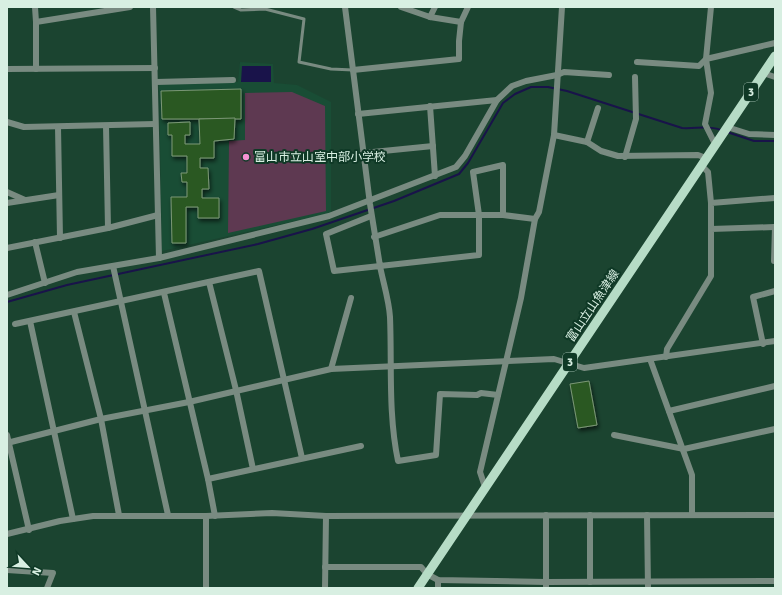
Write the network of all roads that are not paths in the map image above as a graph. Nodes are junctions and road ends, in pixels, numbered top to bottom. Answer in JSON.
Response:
{"nodes":[{"id":1,"x":35,"y":7,"type":"edge"},
{"id":2,"x":130,"y":7,"type":"edge"},
{"id":3,"x":153,"y":7,"type":"edge"},
{"id":4,"x":234,"y":7,"type":"edge"},
{"id":5,"x":345,"y":7,"type":"edge"},
{"id":6,"x":401,"y":7,"type":"edge"},
{"id":7,"x":435,"y":7,"type":"edge"},
{"id":8,"x":468,"y":7,"type":"edge"},
{"id":9,"x":562,"y":7,"type":"edge"},
{"id":10,"x":711,"y":7,"type":"edge"},
{"id":11,"x":430,"y":17,"type":"junction"},
{"id":12,"x":36,"y":22,"type":"junction"},
{"id":13,"x":461,"y":22,"type":"junction"},
{"id":14,"x":775,"y":43,"type":"edge"},
{"id":15,"x":775,"y":56,"type":"edge"},
{"id":16,"x":706,"y":60,"type":"junction"},
{"id":17,"x":637,"y":62,"type":"dead end"},
{"id":18,"x":155,"y":68,"type":"junction"},
{"id":19,"x":7,"y":69,"type":"edge"},
{"id":20,"x":36,"y":69,"type":"junction"},
{"id":21,"x":353,"y":70,"type":"junction"},
{"id":22,"x":763,"y":73,"type":"junction"},
{"id":23,"x":557,"y":75,"type":"junction"},
{"id":24,"x":609,"y":75,"type":"dead end"},
{"id":25,"x":635,"y":77,"type":"dead end"},
{"id":26,"x":775,"y":77,"type":"edge"},
{"id":27,"x":233,"y":80,"type":"dead end"},
{"id":28,"x":156,"y":82,"type":"junction"},
{"id":29,"x":497,"y":100,"type":"junction"},
{"id":30,"x":430,"y":106,"type":"junction"},
{"id":31,"x":598,"y":108,"type":"dead end"},
{"id":32,"x":358,"y":114,"type":"junction"},
{"id":33,"x":7,"y":122,"type":"edge"},
{"id":34,"x":155,"y":124,"type":"junction"},
{"id":35,"x":58,"y":126,"type":"junction"},
{"id":36,"x":106,"y":126,"type":"junction"},
{"id":37,"x":725,"y":130,"type":"junction"},
{"id":38,"x":775,"y":134,"type":"edge"},
{"id":39,"x":554,"y":135,"type":"junction"},
{"id":40,"x":587,"y":142,"type":"junction"},
{"id":41,"x":715,"y":144,"type":"junction"},
{"id":42,"x":432,"y":146,"type":"junction"},
{"id":43,"x":363,"y":153,"type":"junction"},
{"id":44,"x":625,"y":157,"type":"junction"},
{"id":45,"x":704,"y":162,"type":"junction"},
{"id":46,"x":435,"y":176,"type":"junction"},
{"id":47,"x":7,"y":192,"type":"edge"},
{"id":48,"x":59,"y":195,"type":"junction"},
{"id":49,"x":775,"y":198,"type":"edge"},
{"id":50,"x":25,"y":200,"type":"junction"},
{"id":51,"x":7,"y":203,"type":"edge"},
{"id":52,"x":370,"y":203,"type":"junction"},
{"id":53,"x":711,"y":203,"type":"junction"},
{"id":54,"x":158,"y":215,"type":"junction"},
{"id":55,"x":371,"y":215,"type":"junction"},
{"id":56,"x":479,"y":215,"type":"junction"},
{"id":57,"x":503,"y":215,"type":"junction"},
{"id":58,"x":536,"y":219,"type":"junction"},
{"id":59,"x":774,"y":227,"type":"edge"},
{"id":60,"x":108,"y":228,"type":"junction"},
{"id":61,"x":711,"y":229,"type":"junction"},
{"id":62,"x":374,"y":237,"type":"junction"},
{"id":63,"x":60,"y":238,"type":"junction"},
{"id":64,"x":35,"y":242,"type":"junction"},
{"id":65,"x":7,"y":248,"type":"edge"},
{"id":66,"x":159,"y":258,"type":"junction"},
{"id":67,"x":774,"y":261,"type":"edge"},
{"id":68,"x":380,"y":266,"type":"junction"},
{"id":69,"x":114,"y":268,"type":"junction"},
{"id":70,"x":209,"y":282,"type":"junction"},
{"id":71,"x":45,"y":283,"type":"junction"},
{"id":72,"x":775,"y":292,"type":"edge"},
{"id":73,"x":164,"y":293,"type":"junction"},
{"id":74,"x":7,"y":295,"type":"edge"},
{"id":75,"x":351,"y":298,"type":"dead end"},
{"id":76,"x":120,"y":302,"type":"junction"},
{"id":77,"x":74,"y":312,"type":"junction"},
{"id":78,"x":30,"y":322,"type":"junction"},
{"id":79,"x":15,"y":324,"type":"dead end"},
{"id":80,"x":775,"y":341,"type":"edge"},
{"id":81,"x":763,"y":344,"type":"junction"},
{"id":82,"x":666,"y":357,"type":"junction"},
{"id":83,"x":650,"y":359,"type":"junction"},
{"id":84,"x":506,"y":361,"type":"junction"},
{"id":85,"x":570,"y":363,"type":"junction"},
{"id":86,"x":389,"y":365,"type":"junction"},
{"id":87,"x":331,"y":369,"type":"junction"},
{"id":88,"x":284,"y":380,"type":"junction"},
{"id":89,"x":775,"y":386,"type":"edge"},
{"id":90,"x":236,"y":390,"type":"junction"},
{"id":91,"x":498,"y":395,"type":"junction"},
{"id":92,"x":189,"y":402,"type":"junction"},
{"id":93,"x":146,"y":410,"type":"junction"},
{"id":94,"x":670,"y":411,"type":"junction"},
{"id":95,"x":100,"y":419,"type":"junction"},
{"id":96,"x":775,"y":430,"type":"edge"},
{"id":97,"x":54,"y":431,"type":"junction"},
{"id":98,"x":7,"y":435,"type":"edge"},
{"id":99,"x":614,"y":435,"type":"dead end"},
{"id":100,"x":8,"y":442,"type":"edge"},
{"id":101,"x":361,"y":446,"type":"dead end"},
{"id":102,"x":684,"y":449,"type":"junction"},
{"id":103,"x":302,"y":458,"type":"junction"},
{"id":104,"x":253,"y":469,"type":"junction"},
{"id":105,"x":208,"y":479,"type":"junction"},
{"id":106,"x":485,"y":487,"type":"junction"},
{"id":107,"x":119,"y":515,"type":"junction"},
{"id":108,"x":168,"y":515,"type":"junction"},
{"id":109,"x":590,"y":515,"type":"junction"},
{"id":110,"x":647,"y":515,"type":"junction"},
{"id":111,"x":692,"y":515,"type":"junction"},
{"id":112,"x":775,"y":515,"type":"edge"},
{"id":113,"x":206,"y":516,"type":"junction"},
{"id":114,"x":215,"y":516,"type":"junction"},
{"id":115,"x":326,"y":516,"type":"junction"},
{"id":116,"x":466,"y":516,"type":"junction"},
{"id":117,"x":546,"y":516,"type":"junction"},
{"id":118,"x":73,"y":519,"type":"junction"},
{"id":119,"x":29,"y":530,"type":"junction"},
{"id":120,"x":7,"y":534,"type":"edge"},
{"id":121,"x":325,"y":567,"type":"junction"},
{"id":122,"x":7,"y":570,"type":"edge"},
{"id":123,"x":427,"y":574,"type":"junction"},
{"id":124,"x":438,"y":580,"type":"junction"},
{"id":125,"x":775,"y":581,"type":"edge"},
{"id":126,"x":590,"y":582,"type":"junction"},
{"id":127,"x":546,"y":585,"type":"edge"},
{"id":128,"x":648,"y":585,"type":"edge"},
{"id":129,"x":48,"y":588,"type":"edge"},
{"id":130,"x":206,"y":588,"type":"edge"},
{"id":131,"x":325,"y":588,"type":"edge"},
{"id":132,"x":418,"y":588,"type":"edge"},
{"id":133,"x":438,"y":588,"type":"edge"}],
"edges":[{"from":1,"to":12,"type":"street"},
{"from":2,"to":12,"type":"street"},
{"from":3,"to":18,"type":"street"},
{"from":4,"to":21,"type":"lane"},
{"from":5,"to":21,"type":"street"},
{"from":6,"to":11,"type":"street"},
{"from":7,"to":11,"type":"street"},
{"from":8,"to":13,"type":"street"},
{"from":9,"to":23,"type":"street"},
{"from":10,"to":16,"type":"street"},
{"from":11,"to":13,"type":"street"},
{"from":12,"to":20,"type":"street"},
{"from":13,"to":21,"type":"street"},
{"from":14,"to":16,"type":"street"},
{"from":15,"to":22,"type":"main road","name":"富山立山魚津線","number":"3"},
{"from":16,"to":17,"type":"street"},
{"from":16,"to":41,"type":"street"},
{"from":18,"to":20,"type":"street"},
{"from":18,"to":28,"type":"street"},
{"from":19,"to":20,"type":"street"},
{"from":21,"to":32,"type":"street"},
{"from":22,"to":26,"type":"street"},
{"from":22,"to":37,"type":"main road","name":"富山立山魚津線","number":"3"},
{"from":23,"to":24,"type":"street"},
{"from":23,"to":29,"type":"street"},
{"from":23,"to":39,"type":"street"},
{"from":25,"to":44,"type":"street"},
{"from":27,"to":28,"type":"street"},
{"from":28,"to":34,"type":"street"},
{"from":29,"to":30,"type":"street"},
{"from":29,"to":46,"type":"street"},
{"from":30,"to":32,"type":"street"},
{"from":30,"to":42,"type":"street"},
{"from":31,"to":40,"type":"street"},
{"from":32,"to":43,"type":"street"},
{"from":33,"to":35,"type":"street"},
{"from":34,"to":36,"type":"street"},
{"from":34,"to":54,"type":"street"},
{"from":35,"to":36,"type":"street"},
{"from":35,"to":48,"type":"street"},
{"from":36,"to":60,"type":"street"},
{"from":37,"to":38,"type":"street"},
{"from":37,"to":41,"type":"main road","name":"富山立山魚津線","number":"3"},
{"from":39,"to":40,"type":"street"},
{"from":39,"to":58,"type":"street"},
{"from":40,"to":44,"type":"street"},
{"from":41,"to":45,"type":"main road","name":"富山立山魚津線","number":"3"},
{"from":42,"to":43,"type":"street"},
{"from":42,"to":46,"type":"street"},
{"from":43,"to":52,"type":"street"},
{"from":44,"to":45,"type":"street"},
{"from":45,"to":53,"type":"street"},
{"from":45,"to":85,"type":"main road","name":"富山立山魚津線","number":"3"},
{"from":46,"to":52,"type":"street"},
{"from":47,"to":50,"type":"street"},
{"from":48,"to":50,"type":"street"},
{"from":48,"to":63,"type":"street"},
{"from":49,"to":53,"type":"street"},
{"from":50,"to":51,"type":"street"},
{"from":52,"to":55,"type":"street"},
{"from":52,"to":66,"type":"street"},
{"from":53,"to":61,"type":"street"},
{"from":54,"to":60,"type":"street"},
{"from":54,"to":66,"type":"street"},
{"from":55,"to":62,"type":"street"},
{"from":55,"to":68,"type":"street"},
{"from":56,"to":57,"type":"street"},
{"from":56,"to":57,"type":"street"},
{"from":56,"to":62,"type":"street"},
{"from":56,"to":68,"type":"street"},
{"from":57,"to":58,"type":"street"},
{"from":58,"to":84,"type":"street"},
{"from":59,"to":61,"type":"street"},
{"from":59,"to":67,"type":"street"},
{"from":60,"to":63,"type":"street"},
{"from":61,"to":82,"type":"street"},
{"from":62,"to":68,"type":"street"},
{"from":63,"to":64,"type":"street"},
{"from":64,"to":65,"type":"street"},
{"from":64,"to":71,"type":"street"},
{"from":66,"to":69,"type":"street"},
{"from":68,"to":86,"type":"street"},
{"from":69,"to":71,"type":"street"},
{"from":69,"to":76,"type":"street"},
{"from":70,"to":73,"type":"street"},
{"from":70,"to":88,"type":"street"},
{"from":70,"to":90,"type":"street"},
{"from":71,"to":74,"type":"street"},
{"from":72,"to":81,"type":"street"},
{"from":73,"to":76,"type":"street"},
{"from":73,"to":92,"type":"street"},
{"from":75,"to":87,"type":"street"},
{"from":76,"to":77,"type":"street"},
{"from":76,"to":93,"type":"street"},
{"from":77,"to":78,"type":"street"},
{"from":77,"to":95,"type":"street"},
{"from":78,"to":79,"type":"street"},
{"from":78,"to":97,"type":"street"},
{"from":80,"to":81,"type":"street"},
{"from":81,"to":82,"type":"street"},
{"from":82,"to":83,"type":"street"},
{"from":83,"to":85,"type":"street"},
{"from":83,"to":94,"type":"street"},
{"from":84,"to":85,"type":"street"},
{"from":84,"to":86,"type":"street"},
{"from":84,"to":91,"type":"street"},
{"from":85,"to":106,"type":"main road","name":"富山立山魚津線","number":"3"},
{"from":86,"to":87,"type":"street"},
{"from":86,"to":91,"type":"street"},
{"from":87,"to":88,"type":"street"},
{"from":88,"to":90,"type":"street"},
{"from":88,"to":103,"type":"street"},
{"from":89,"to":94,"type":"street"},
{"from":90,"to":92,"type":"street"},
{"from":90,"to":104,"type":"street"},
{"from":91,"to":106,"type":"street"},
{"from":92,"to":93,"type":"street"},
{"from":92,"to":105,"type":"street"},
{"from":93,"to":95,"type":"street"},
{"from":93,"to":108,"type":"street"},
{"from":94,"to":102,"type":"street"},
{"from":95,"to":97,"type":"street"},
{"from":95,"to":107,"type":"street"},
{"from":96,"to":102,"type":"street"},
{"from":97,"to":100,"type":"street"},
{"from":97,"to":118,"type":"street"},
{"from":98,"to":100,"type":"street"},
{"from":99,"to":102,"type":"street"},
{"from":100,"to":119,"type":"street"},
{"from":101,"to":103,"type":"street"},
{"from":102,"to":111,"type":"street"},
{"from":103,"to":104,"type":"street"},
{"from":104,"to":105,"type":"street"},
{"from":105,"to":114,"type":"street"},
{"from":106,"to":116,"type":"main road","name":"富山立山魚津線","number":"3"},
{"from":107,"to":108,"type":"street"},
{"from":107,"to":118,"type":"street"},
{"from":108,"to":113,"type":"street"},
{"from":109,"to":110,"type":"street"},
{"from":109,"to":117,"type":"street"},
{"from":109,"to":126,"type":"street"},
{"from":110,"to":111,"type":"street"},
{"from":110,"to":128,"type":"street"},
{"from":111,"to":112,"type":"street"},
{"from":113,"to":114,"type":"street"},
{"from":113,"to":130,"type":"street"},
{"from":114,"to":115,"type":"street"},
{"from":115,"to":116,"type":"street"},
{"from":115,"to":121,"type":"street"},
{"from":116,"to":117,"type":"street"},
{"from":116,"to":123,"type":"main road","name":"富山立山魚津線","number":"3"},
{"from":117,"to":127,"type":"street"},
{"from":118,"to":119,"type":"street"},
{"from":119,"to":120,"type":"street"},
{"from":121,"to":123,"type":"street"},
{"from":121,"to":131,"type":"street"},
{"from":122,"to":129,"type":"street"},
{"from":123,"to":124,"type":"street"},
{"from":123,"to":132,"type":"main road","name":"富山立山魚津線","number":"3"},
{"from":124,"to":127,"type":"street"},
{"from":124,"to":133,"type":"street"},
{"from":125,"to":128,"type":"street"},
{"from":126,"to":127,"type":"street"},
{"from":126,"to":128,"type":"street"}]}
